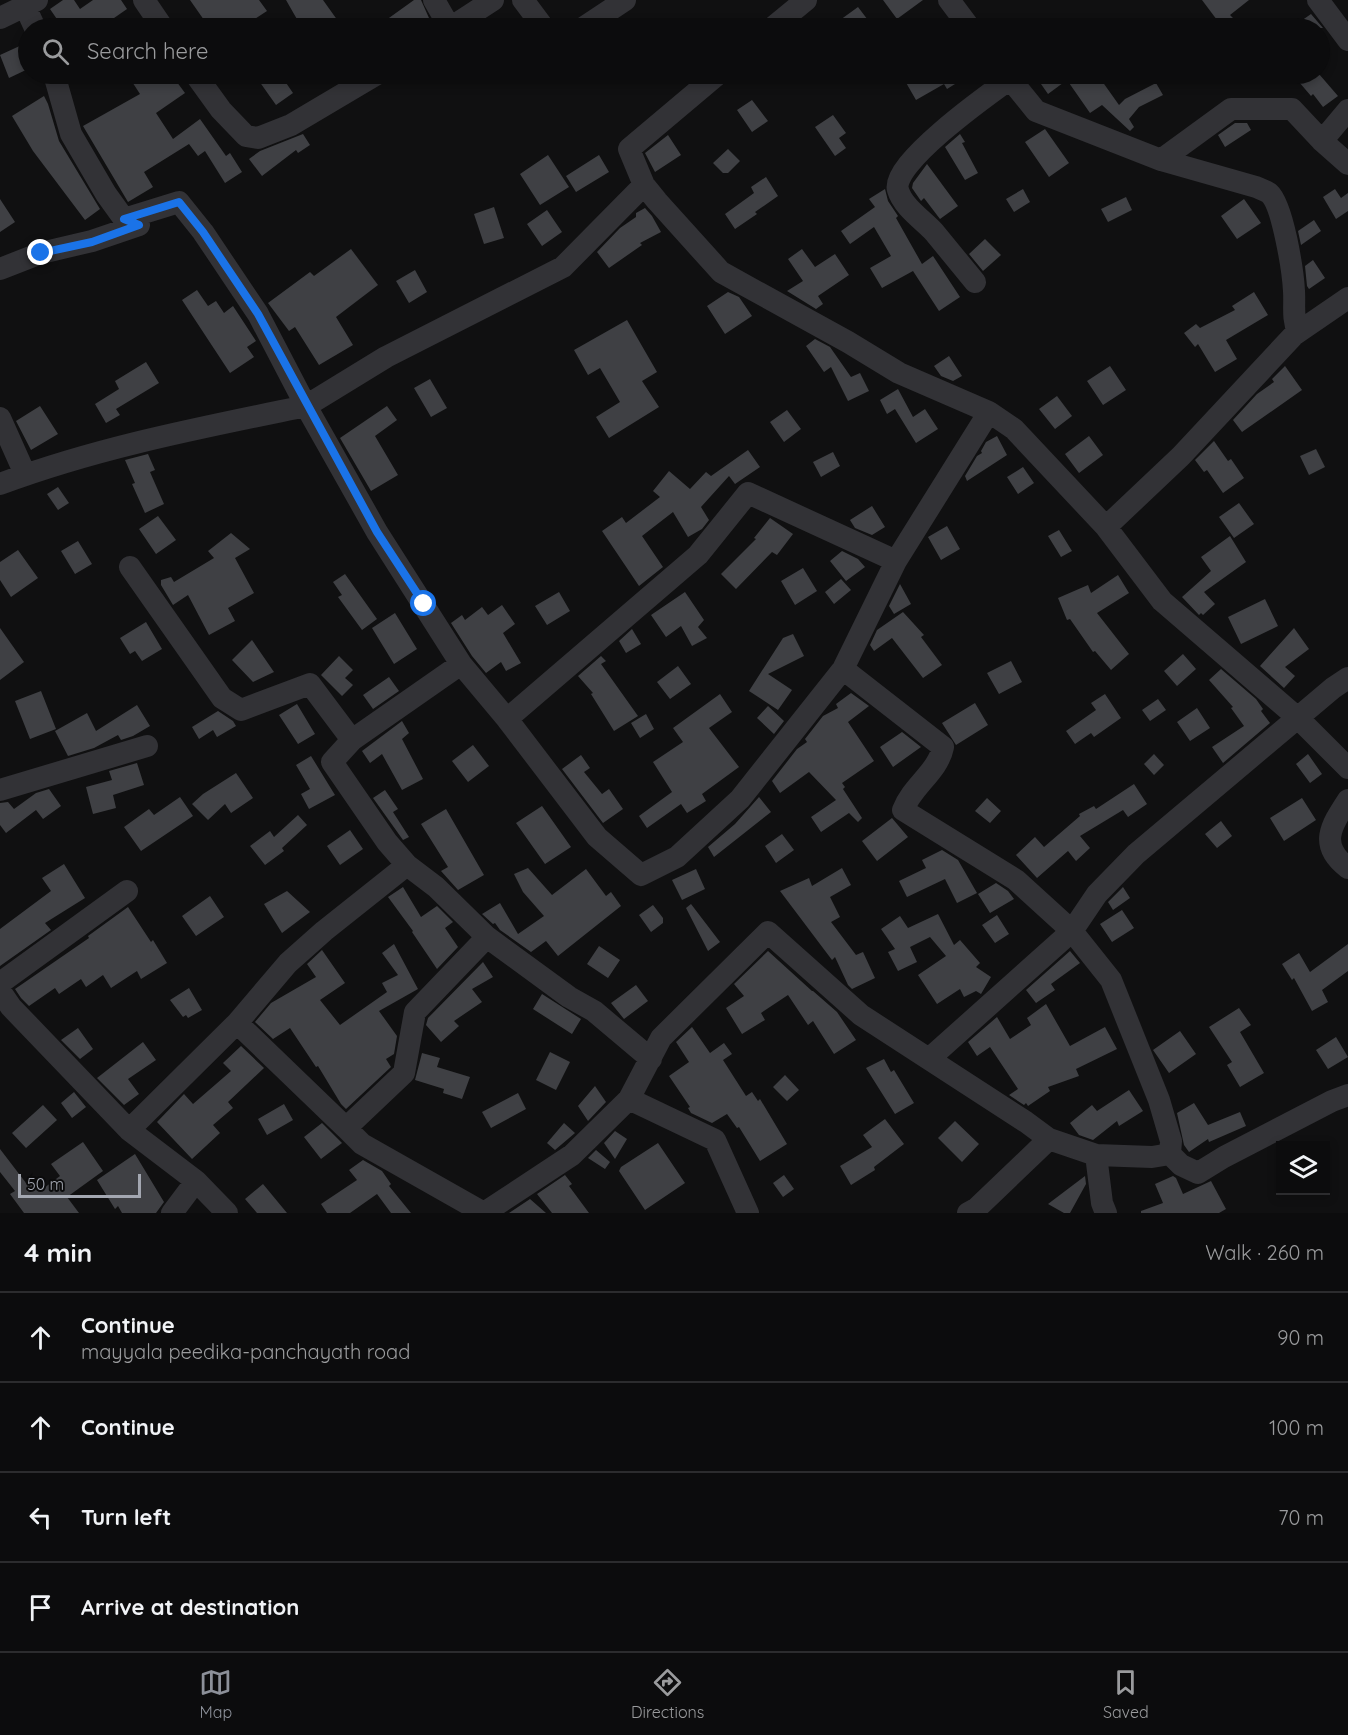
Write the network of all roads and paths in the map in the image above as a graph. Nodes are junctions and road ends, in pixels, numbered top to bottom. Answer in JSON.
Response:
{"nodes":[{"id":1,"x":144,"y":0,"type":"edge"},
{"id":2,"x":434,"y":0,"type":"edge"},
{"id":3,"x":493,"y":0,"type":"edge"},
{"id":4,"x":523,"y":0,"type":"edge"},
{"id":5,"x":625,"y":0,"type":"edge"},
{"id":6,"x":806,"y":0,"type":"edge"},
{"id":7,"x":949,"y":0,"type":"edge"},
{"id":8,"x":1318,"y":0,"type":"edge"},
{"id":9,"x":31,"y":3,"type":"edge"},
{"id":10,"x":0,"y":18,"type":"edge"},
{"id":11,"x":33,"y":18,"type":"edge"},
{"id":12,"x":156,"y":18,"type":"edge"},
{"id":13,"x":444,"y":18,"type":"edge"},
{"id":14,"x":465,"y":18,"type":"edge"},
{"id":15,"x":536,"y":18,"type":"edge"},
{"id":16,"x":598,"y":18,"type":"edge"},
{"id":17,"x":784,"y":18,"type":"edge"},
{"id":18,"x":962,"y":18,"type":"edge"},
{"id":19,"x":1348,"y":40,"type":"edge"},
{"id":20,"x":57,"y":84,"type":"edge"},
{"id":21,"x":202,"y":84,"type":"edge"},
{"id":22,"x":360,"y":84,"type":"edge"},
{"id":23,"x":706,"y":84,"type":"edge"},
{"id":24,"x":999,"y":84,"type":"edge"},
{"id":25,"x":1014,"y":84,"type":"edge"},
{"id":26,"x":1348,"y":110,"type":"edge"},
{"id":27,"x":1322,"y":141,"type":"junction"},
{"id":28,"x":1161,"y":160,"type":"junction"},
{"id":29,"x":1348,"y":164,"type":"edge"},
{"id":30,"x":644,"y":184,"type":"junction"},
{"id":31,"x":124,"y":219,"type":"junction"},
{"id":32,"x":0,"y":269,"type":"edge"},
{"id":33,"x":975,"y":282,"type":"dead end"},
{"id":34,"x":1348,"y":298,"type":"edge"},
{"id":35,"x":1298,"y":332,"type":"junction"},
{"id":36,"x":306,"y":406,"type":"junction"},
{"id":37,"x":988,"y":412,"type":"junction"},
{"id":38,"x":0,"y":418,"type":"edge"},
{"id":39,"x":25,"y":474,"type":"junction"},
{"id":40,"x":0,"y":484,"type":"edge"},
{"id":41,"x":1106,"y":527,"type":"junction"},
{"id":42,"x":896,"y":561,"type":"junction"},
{"id":43,"x":130,"y":567,"type":"dead end"},
{"id":44,"x":461,"y":664,"type":"junction"},
{"id":45,"x":843,"y":669,"type":"junction"},
{"id":46,"x":1348,"y":678,"type":"edge"},
{"id":47,"x":507,"y":719,"type":"junction"},
{"id":48,"x":1299,"y":719,"type":"junction"},
{"id":49,"x":352,"y":740,"type":"junction"},
{"id":50,"x":147,"y":746,"type":"dead end"},
{"id":51,"x":1348,"y":768,"type":"edge"},
{"id":52,"x":0,"y":790,"type":"edge"},
{"id":53,"x":1348,"y":800,"type":"edge"},
{"id":54,"x":407,"y":865,"type":"junction"},
{"id":55,"x":1348,"y":868,"type":"edge"},
{"id":56,"x":127,"y":891,"type":"dead end"},
{"id":57,"x":1071,"y":931,"type":"junction"},
{"id":58,"x":487,"y":937,"type":"junction"},
{"id":59,"x":0,"y":983,"type":"edge"},
{"id":60,"x":0,"y":991,"type":"edge"},
{"id":61,"x":237,"y":1023,"type":"junction"},
{"id":62,"x":930,"y":1058,"type":"junction"},
{"id":63,"x":651,"y":1059,"type":"junction"},
{"id":64,"x":1348,"y":1095,"type":"edge"},
{"id":65,"x":629,"y":1099,"type":"junction"},
{"id":66,"x":346,"y":1128,"type":"junction"},
{"id":67,"x":129,"y":1130,"type":"junction"},
{"id":68,"x":1049,"y":1139,"type":"junction"},
{"id":69,"x":1170,"y":1154,"type":"junction"},
{"id":70,"x":1096,"y":1155,"type":"junction"},
{"id":71,"x":196,"y":1181,"type":"junction"},
{"id":72,"x":975,"y":1212,"type":"edge"},
{"id":73,"x":172,"y":1213,"type":"edge"},
{"id":74,"x":227,"y":1213,"type":"edge"},
{"id":75,"x":748,"y":1213,"type":"edge"},
{"id":76,"x":1106,"y":1213,"type":"edge"}],
"edges":[{"from":1,"to":12,"type":"street"},
{"from":2,"to":13,"type":"street"},
{"from":3,"to":14,"type":"street"},
{"from":4,"to":15,"type":"street"},
{"from":5,"to":16,"type":"street"},
{"from":6,"to":17,"type":"street"},
{"from":7,"to":18,"type":"street"},
{"from":8,"to":19,"type":"street"},
{"from":9,"to":10,"type":"street"},
{"from":9,"to":11,"type":"street"},
{"from":20,"to":31,"type":"street"},
{"from":21,"to":22,"type":"street"},
{"from":23,"to":30,"type":"street"},
{"from":24,"to":33,"type":"street"},
{"from":25,"to":28,"type":"street"},
{"from":26,"to":27,"type":"street"},
{"from":27,"to":28,"type":"street"},
{"from":27,"to":29,"type":"street"},
{"from":28,"to":35,"type":"street"},
{"from":30,"to":36,"type":"street"},
{"from":30,"to":37,"type":"street"},
{"from":31,"to":32,"type":"street"},
{"from":31,"to":36,"type":"street"},
{"from":34,"to":35,"type":"street"},
{"from":35,"to":41,"type":"street"},
{"from":36,"to":39,"type":"street"},
{"from":36,"to":44,"type":"street"},
{"from":37,"to":41,"type":"street"},
{"from":37,"to":42,"type":"street"},
{"from":38,"to":39,"type":"street"},
{"from":39,"to":40,"type":"street"},
{"from":41,"to":48,"type":"street"},
{"from":42,"to":45,"type":"street"},
{"from":42,"to":47,"type":"street"},
{"from":43,"to":49,"type":"street"},
{"from":44,"to":47,"type":"street"},
{"from":44,"to":49,"type":"street"},
{"from":45,"to":47,"type":"street"},
{"from":45,"to":57,"type":"street"},
{"from":46,"to":48,"type":"street"},
{"from":48,"to":51,"type":"street"},
{"from":48,"to":57,"type":"street"},
{"from":49,"to":54,"type":"street"},
{"from":50,"to":52,"type":"street"},
{"from":53,"to":55,"type":"street"},
{"from":54,"to":58,"type":"street"},
{"from":54,"to":61,"type":"street"},
{"from":56,"to":59,"type":"street"},
{"from":57,"to":62,"type":"street"},
{"from":57,"to":69,"type":"street"},
{"from":58,"to":63,"type":"street"},
{"from":58,"to":66,"type":"street"},
{"from":60,"to":67,"type":"street"},
{"from":61,"to":66,"type":"street"},
{"from":61,"to":67,"type":"street"},
{"from":62,"to":63,"type":"street"},
{"from":62,"to":68,"type":"street"},
{"from":63,"to":65,"type":"street"},
{"from":64,"to":69,"type":"street"},
{"from":65,"to":66,"type":"street"},
{"from":65,"to":75,"type":"street"},
{"from":67,"to":71,"type":"street"},
{"from":68,"to":70,"type":"street"},
{"from":68,"to":72,"type":"street"},
{"from":69,"to":70,"type":"street"},
{"from":70,"to":76,"type":"street"},
{"from":71,"to":73,"type":"street"},
{"from":71,"to":74,"type":"street"}]}
